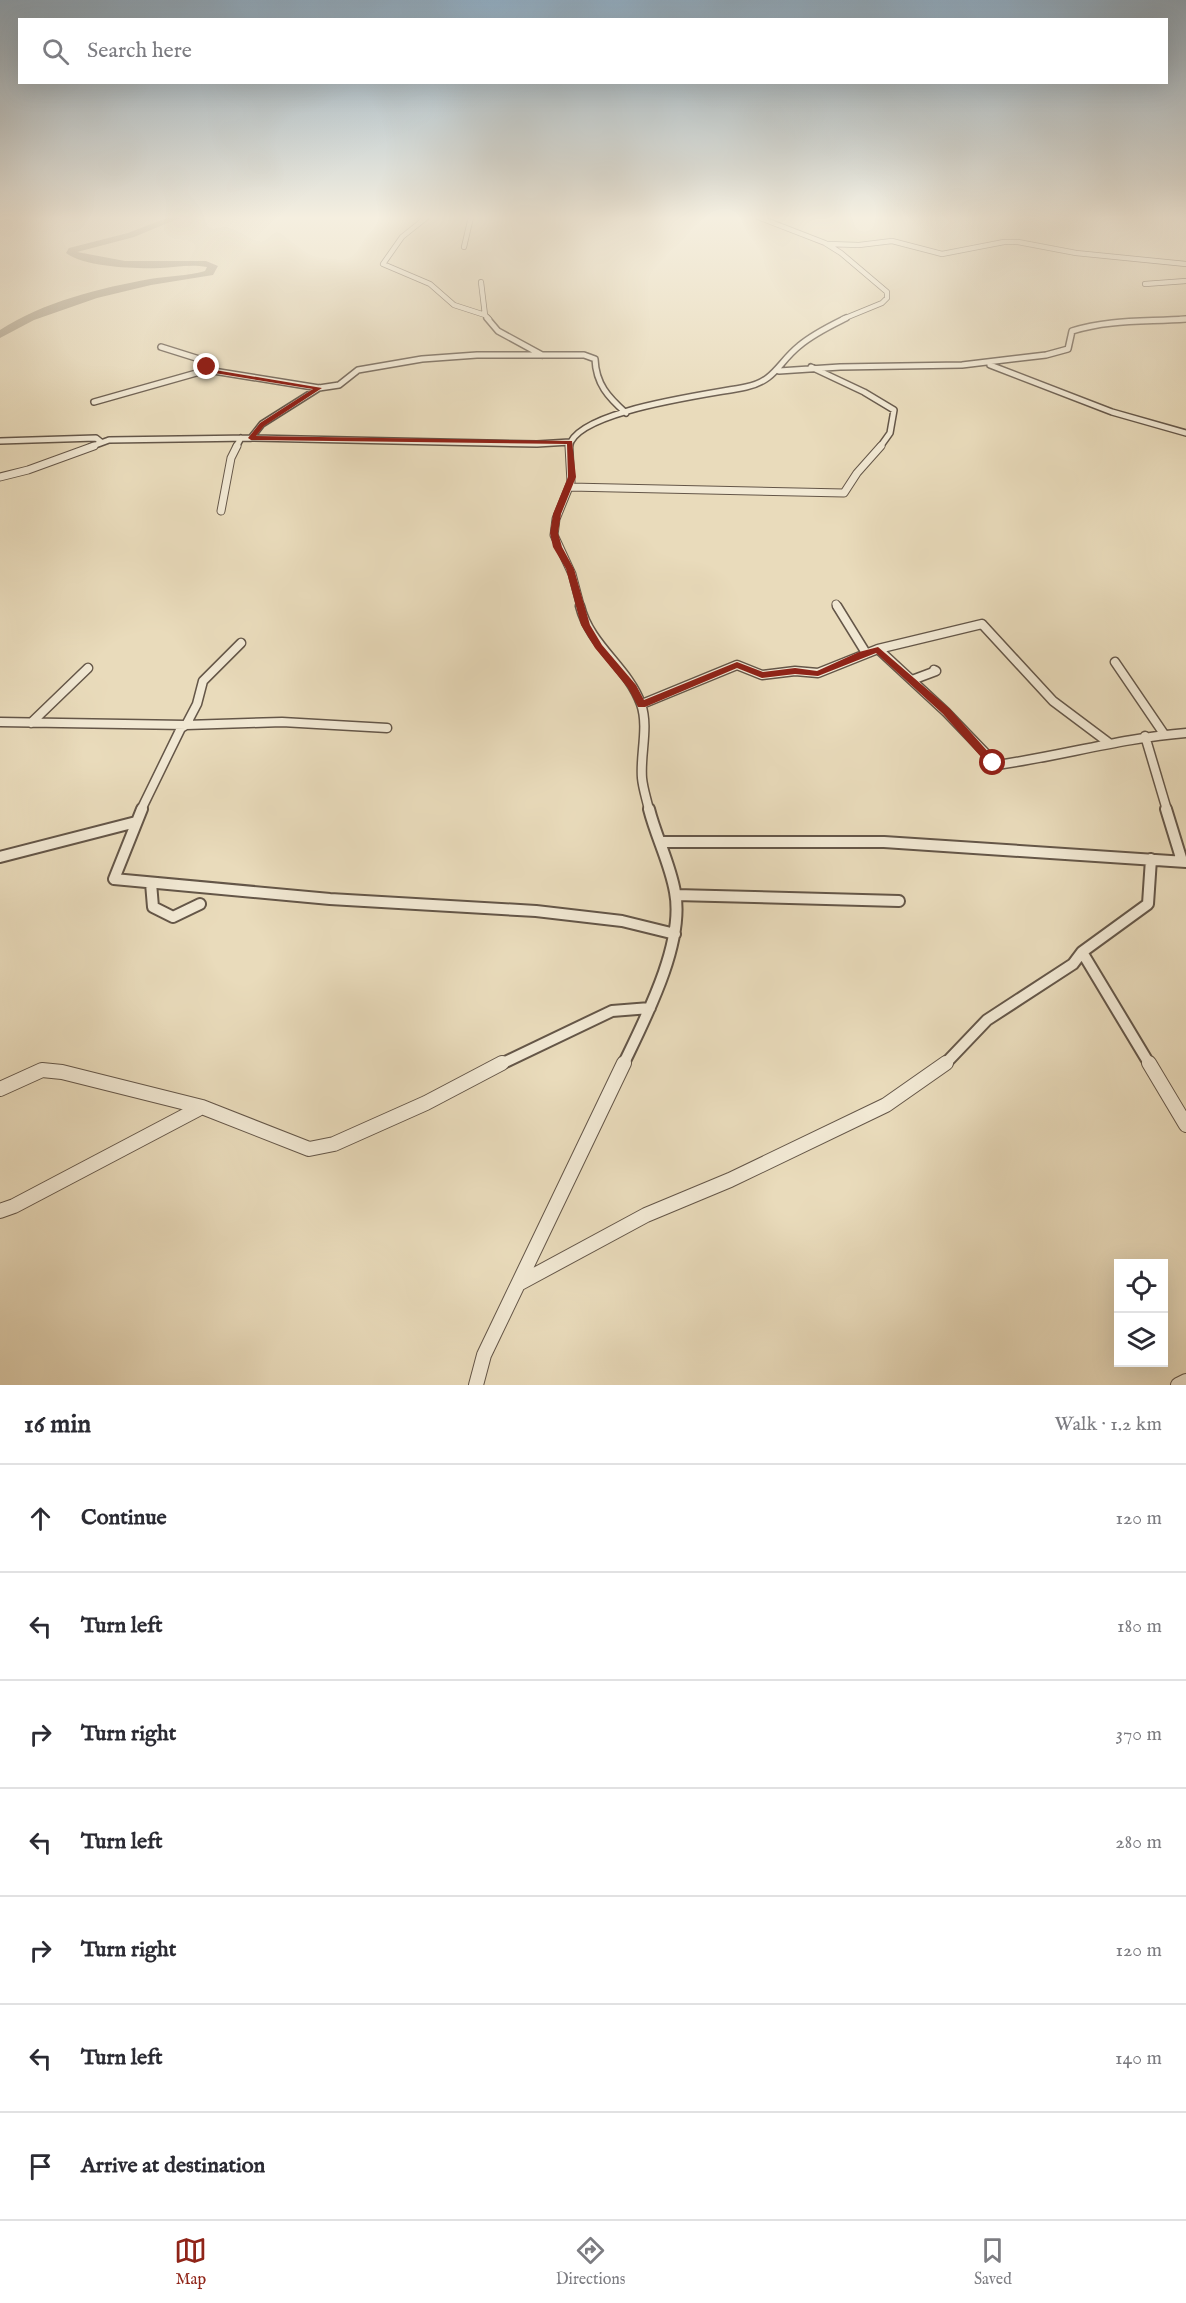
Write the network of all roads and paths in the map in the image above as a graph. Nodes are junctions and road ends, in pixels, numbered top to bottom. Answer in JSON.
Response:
{"nodes":[{"id":1,"x":424,"y":282,"type":"edge"},
{"id":2,"x":481,"y":282,"type":"dead end"},
{"id":3,"x":876,"y":282,"type":"edge"},
{"id":4,"x":1159,"y":282,"type":"edge"},
{"id":5,"x":1145,"y":284,"type":"dead end"},
{"id":6,"x":485,"y":315,"type":"junction"},
{"id":7,"x":1186,"y":319,"type":"edge"},
{"id":8,"x":161,"y":347,"type":"dead end"},
{"id":9,"x":545,"y":356,"type":"junction"},
{"id":10,"x":990,"y":365,"type":"junction"},
{"id":11,"x":810,"y":367,"type":"junction"},
{"id":12,"x":204,"y":370,"type":"junction"},
{"id":13,"x":779,"y":371,"type":"junction"},
{"id":14,"x":319,"y":388,"type":"junction"},
{"id":15,"x":94,"y":402,"type":"dead end"},
{"id":16,"x":626,"y":412,"type":"junction"},
{"id":17,"x":1186,"y":433,"type":"edge"},
{"id":18,"x":241,"y":438,"type":"junction"},
{"id":19,"x":251,"y":438,"type":"junction"},
{"id":20,"x":0,"y":441,"type":"edge"},
{"id":21,"x":101,"y":442,"type":"junction"},
{"id":22,"x":570,"y":442,"type":"junction"},
{"id":23,"x":0,"y":479,"type":"edge"},
{"id":24,"x":570,"y":487,"type":"junction"},
{"id":25,"x":221,"y":511,"type":"dead end"},
{"id":26,"x":836,"y":604,"type":"dead end"},
{"id":27,"x":241,"y":644,"type":"dead end"},
{"id":28,"x":878,"y":650,"type":"junction"},
{"id":29,"x":866,"y":653,"type":"junction"},
{"id":30,"x":1115,"y":662,"type":"dead end"},
{"id":31,"x":88,"y":668,"type":"dead end"},
{"id":32,"x":934,"y":670,"type":"dead end"},
{"id":33,"x":912,"y":680,"type":"junction"},
{"id":34,"x":642,"y":704,"type":"junction"},
{"id":35,"x":0,"y":722,"type":"edge"},
{"id":36,"x":31,"y":723,"type":"junction"},
{"id":37,"x":186,"y":725,"type":"junction"},
{"id":38,"x":387,"y":728,"type":"dead end"},
{"id":39,"x":1186,"y":733,"type":"edge"},
{"id":40,"x":1164,"y":734,"type":"junction"},
{"id":41,"x":1145,"y":736,"type":"junction"},
{"id":42,"x":1108,"y":743,"type":"junction"},
{"id":43,"x":136,"y":822,"type":"junction"},
{"id":44,"x":661,"y":842,"type":"junction"},
{"id":45,"x":0,"y":857,"type":"edge"},
{"id":46,"x":1151,"y":859,"type":"junction"},
{"id":47,"x":1184,"y":862,"type":"edge"},
{"id":48,"x":151,"y":883,"type":"junction"},
{"id":49,"x":676,"y":895,"type":"junction"},
{"id":50,"x":900,"y":901,"type":"dead end"},
{"id":51,"x":200,"y":904,"type":"dead end"},
{"id":52,"x":675,"y":934,"type":"junction"},
{"id":53,"x":1082,"y":952,"type":"junction"},
{"id":54,"x":650,"y":1008,"type":"junction"},
{"id":55,"x":0,"y":1089,"type":"edge"},
{"id":56,"x":202,"y":1107,"type":"junction"},
{"id":57,"x":1186,"y":1125,"type":"edge"},
{"id":58,"x":0,"y":1211,"type":"edge"},
{"id":59,"x":519,"y":1283,"type":"junction"},
{"id":60,"x":1186,"y":1381,"type":"edge"},
{"id":61,"x":476,"y":1385,"type":"edge"},
{"id":62,"x":1178,"y":1385,"type":"edge"}],
"edges":[{"from":1,"to":6,"type":"street"},
{"from":2,"to":6,"type":"street"},
{"from":3,"to":13,"type":"street"},
{"from":4,"to":5,"type":"street"},
{"from":6,"to":9,"type":"street"},
{"from":7,"to":10,"type":"street"},
{"from":8,"to":12,"type":"street"},
{"from":9,"to":14,"type":"street"},
{"from":9,"to":16,"type":"street"},
{"from":10,"to":11,"type":"street"},
{"from":10,"to":17,"type":"street"},
{"from":11,"to":13,"type":"street"},
{"from":11,"to":24,"type":"street"},
{"from":12,"to":14,"type":"street"},
{"from":12,"to":15,"type":"street"},
{"from":13,"to":16,"type":"street"},
{"from":14,"to":19,"type":"street"},
{"from":16,"to":22,"type":"street"},
{"from":18,"to":19,"type":"street"},
{"from":18,"to":21,"type":"street"},
{"from":18,"to":25,"type":"street"},
{"from":19,"to":22,"type":"street"},
{"from":20,"to":21,"type":"street"},
{"from":21,"to":23,"type":"street"},
{"from":22,"to":24,"type":"street"},
{"from":24,"to":34,"type":"street"},
{"from":26,"to":29,"type":"street"},
{"from":27,"to":37,"type":"street"},
{"from":28,"to":29,"type":"street"},
{"from":28,"to":33,"type":"street"},
{"from":28,"to":42,"type":"street"},
{"from":29,"to":34,"type":"street"},
{"from":30,"to":40,"type":"street"},
{"from":31,"to":36,"type":"street"},
{"from":32,"to":33,"type":"street"},
{"from":33,"to":42,"type":"street"},
{"from":34,"to":44,"type":"street"},
{"from":35,"to":36,"type":"street"},
{"from":36,"to":37,"type":"street"},
{"from":37,"to":38,"type":"street"},
{"from":37,"to":43,"type":"street"},
{"from":39,"to":40,"type":"street"},
{"from":40,"to":41,"type":"street"},
{"from":41,"to":42,"type":"street"},
{"from":41,"to":47,"type":"street"},
{"from":43,"to":45,"type":"street"},
{"from":43,"to":48,"type":"street"},
{"from":44,"to":46,"type":"street"},
{"from":44,"to":49,"type":"street"},
{"from":46,"to":47,"type":"street"},
{"from":46,"to":53,"type":"street"},
{"from":48,"to":51,"type":"street"},
{"from":48,"to":52,"type":"street"},
{"from":49,"to":50,"type":"street"},
{"from":49,"to":52,"type":"street"},
{"from":52,"to":54,"type":"street"},
{"from":53,"to":57,"type":"street"},
{"from":53,"to":59,"type":"street"},
{"from":54,"to":56,"type":"street"},
{"from":54,"to":59,"type":"street"},
{"from":55,"to":56,"type":"street"},
{"from":56,"to":58,"type":"street"},
{"from":59,"to":61,"type":"street"},
{"from":60,"to":62,"type":"street"}]}
